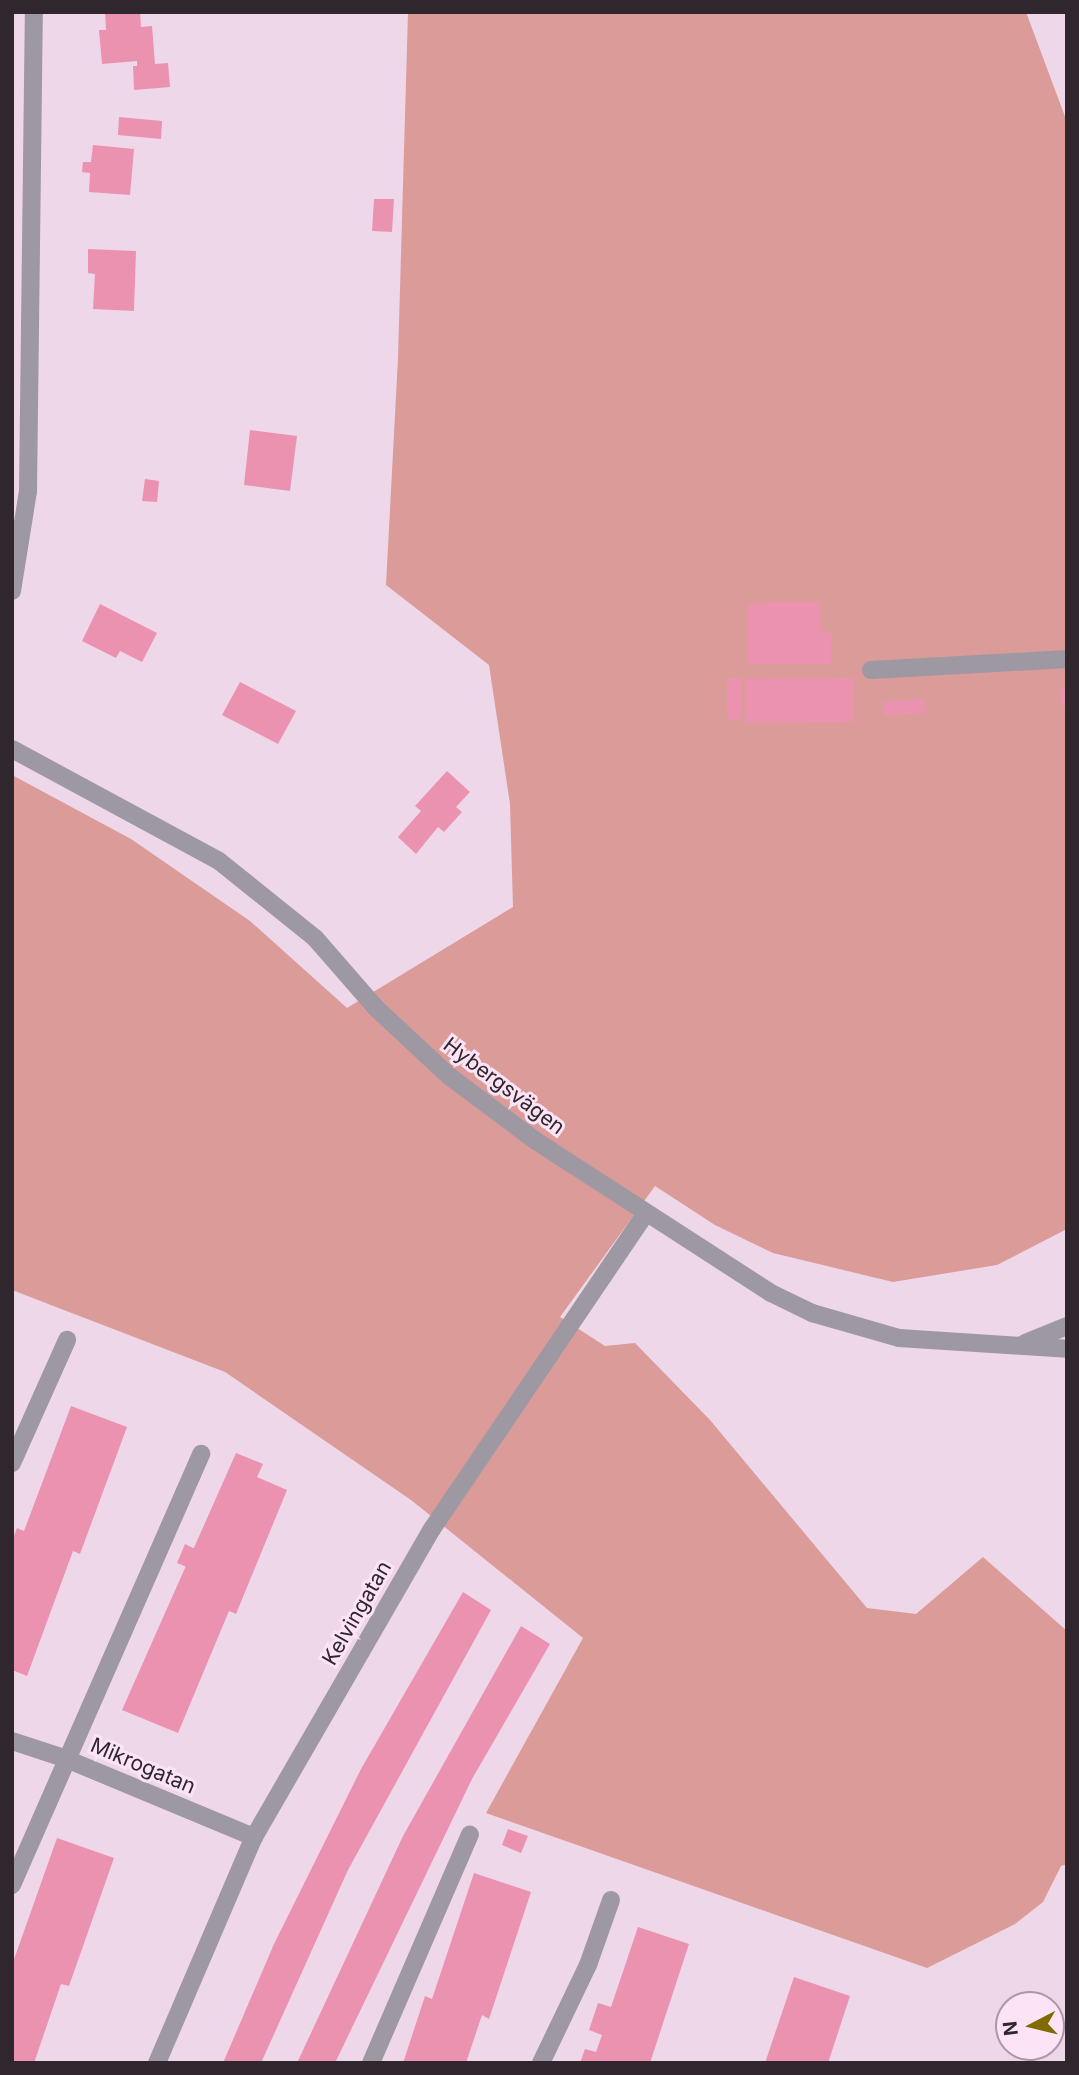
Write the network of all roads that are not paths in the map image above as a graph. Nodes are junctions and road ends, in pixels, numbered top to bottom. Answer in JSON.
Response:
{"nodes":[{"id":1,"x":34,"y":12,"type":"edge"},
{"id":2,"x":12,"y":591,"type":"edge"},
{"id":3,"x":1067,"y":659,"type":"edge"},
{"id":4,"x":871,"y":670,"type":"dead end"},
{"id":5,"x":12,"y":749,"type":"edge"},
{"id":6,"x":646,"y":1213,"type":"junction"},
{"id":7,"x":1067,"y":1326,"type":"edge"},
{"id":8,"x":67,"y":1339,"type":"dead end"},
{"id":9,"x":1025,"y":1343,"type":"junction"},
{"id":10,"x":1067,"y":1349,"type":"edge"},
{"id":11,"x":201,"y":1454,"type":"dead end"},
{"id":12,"x":12,"y":1463,"type":"edge"},
{"id":13,"x":12,"y":1741,"type":"edge"},
{"id":14,"x":64,"y":1758,"type":"junction"},
{"id":15,"x":470,"y":1834,"type":"dead end"},
{"id":16,"x":254,"y":1837,"type":"junction"},
{"id":17,"x":12,"y":1885,"type":"edge"},
{"id":18,"x":611,"y":1900,"type":"dead end"},
{"id":19,"x":157,"y":2063,"type":"edge"},
{"id":20,"x":371,"y":2063,"type":"edge"},
{"id":21,"x":541,"y":2063,"type":"edge"}],
"edges":[{"from":1,"to":2,"type":"street"},
{"from":3,"to":4,"type":"street"},
{"from":5,"to":6,"type":"street","name":"Hybergsvägen"},
{"from":6,"to":9,"type":"street","name":"Hybergsvägen"},
{"from":6,"to":16,"type":"street","name":"Kelvingatan"},
{"from":7,"to":9,"type":"street","name":"Hybergsvägen"},
{"from":8,"to":12,"type":"street"},
{"from":9,"to":10,"type":"street","name":"Hybergsvägen"},
{"from":11,"to":14,"type":"street"},
{"from":13,"to":14,"type":"street","name":"Mikrogatan"},
{"from":14,"to":16,"type":"street","name":"Mikrogatan"},
{"from":14,"to":17,"type":"street"},
{"from":15,"to":20,"type":"street"},
{"from":16,"to":19,"type":"street","name":"Kelvingatan"},
{"from":18,"to":21,"type":"street"}]}
